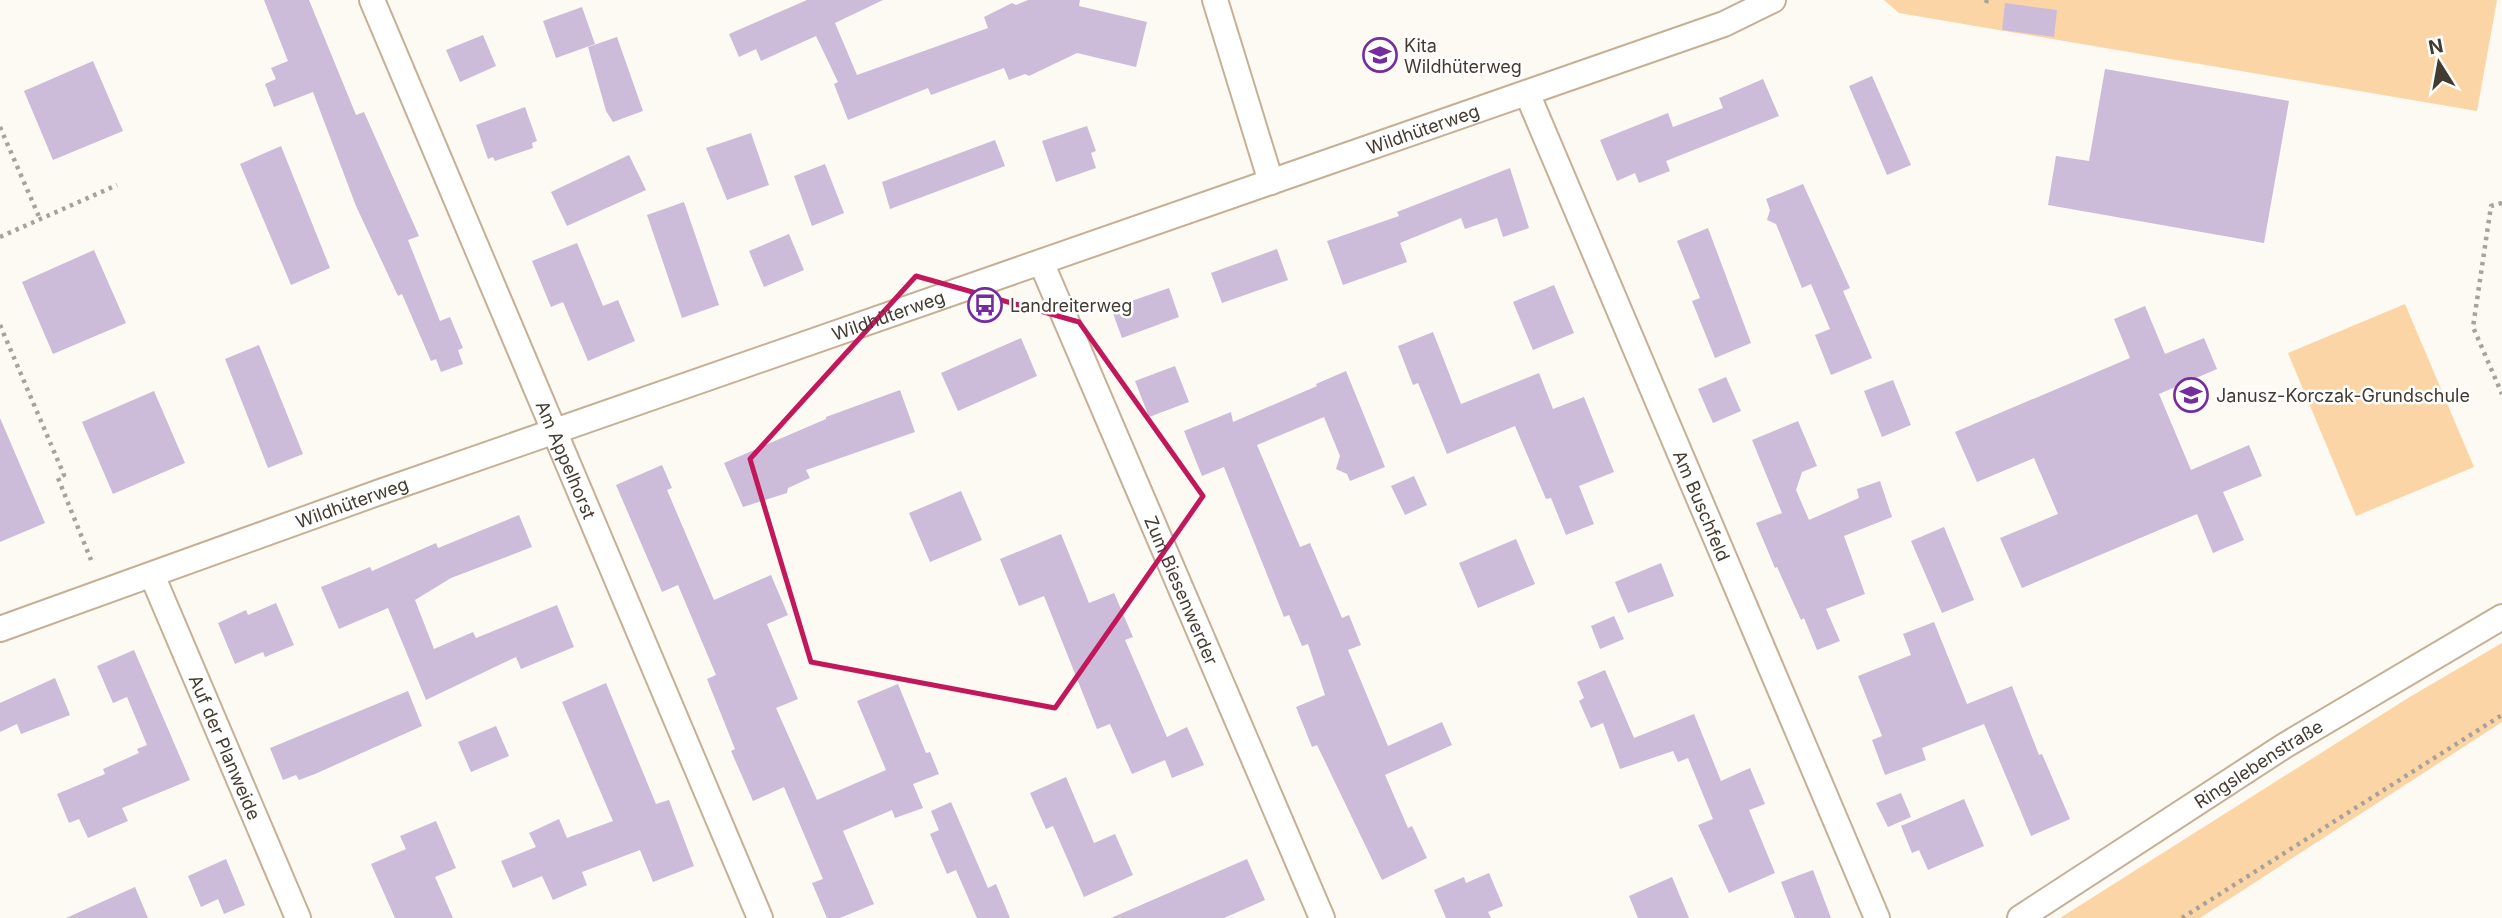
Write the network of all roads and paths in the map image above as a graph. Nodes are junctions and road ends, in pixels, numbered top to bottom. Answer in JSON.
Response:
{"nodes":[{"id":1,"x":372,"y":0,"type":"edge"},
{"id":2,"x":1214,"y":0,"type":"edge"},
{"id":3,"x":1773,"y":0,"type":"edge"},
{"id":4,"x":1527,"y":93,"type":"junction"},
{"id":5,"x":0,"y":127,"type":"edge"},
{"id":6,"x":1271,"y":182,"type":"junction"},
{"id":7,"x":117,"y":186,"type":"dead end"},
{"id":8,"x":2502,"y":203,"type":"edge"},
{"id":9,"x":40,"y":220,"type":"junction"},
{"id":10,"x":0,"y":237,"type":"edge"},
{"id":11,"x":1041,"y":262,"type":"junction"},
{"id":12,"x":0,"y":325,"type":"edge"},
{"id":13,"x":2502,"y":394,"type":"edge"},
{"id":14,"x":555,"y":431,"type":"junction"},
{"id":15,"x":91,"y":559,"type":"dead end"},
{"id":16,"x":152,"y":575,"type":"junction"},
{"id":17,"x":2502,"y":617,"type":"edge"},
{"id":18,"x":0,"y":629,"type":"edge"},
{"id":19,"x":2502,"y":715,"type":"edge"},
{"id":20,"x":298,"y":918,"type":"edge"},
{"id":21,"x":760,"y":918,"type":"edge"},
{"id":22,"x":1322,"y":918,"type":"edge"},
{"id":23,"x":1877,"y":918,"type":"edge"},
{"id":24,"x":2020,"y":918,"type":"edge"},
{"id":25,"x":2182,"y":918,"type":"edge"}],
"edges":[{"from":1,"to":14,"type":"street","name":"Am Appelhorst"},
{"from":2,"to":6,"type":"street"},
{"from":3,"to":4,"type":"street","name":"Wildhüterweg"},
{"from":4,"to":6,"type":"street","name":"Wildhüterweg"},
{"from":4,"to":23,"type":"street","name":"Am Buschfeld"},
{"from":5,"to":9,"type":"path"},
{"from":6,"to":11,"type":"street","name":"Wildhüterweg"},
{"from":7,"to":9,"type":"path"},
{"from":8,"to":13,"type":"path"},
{"from":9,"to":10,"type":"path"},
{"from":11,"to":14,"type":"street","name":"Wildhüterweg"},
{"from":11,"to":22,"type":"street","name":"Zum Biesenwerder"},
{"from":12,"to":15,"type":"path"},
{"from":14,"to":16,"type":"street","name":"Wildhüterweg"},
{"from":14,"to":21,"type":"street","name":"Am Appelhorst"},
{"from":16,"to":18,"type":"street","name":"Wildhüterweg"},
{"from":16,"to":20,"type":"street","name":"Auf der Planweide"},
{"from":17,"to":24,"type":"street","name":"Ringslebenstraße"},
{"from":19,"to":25,"type":"path"}]}
